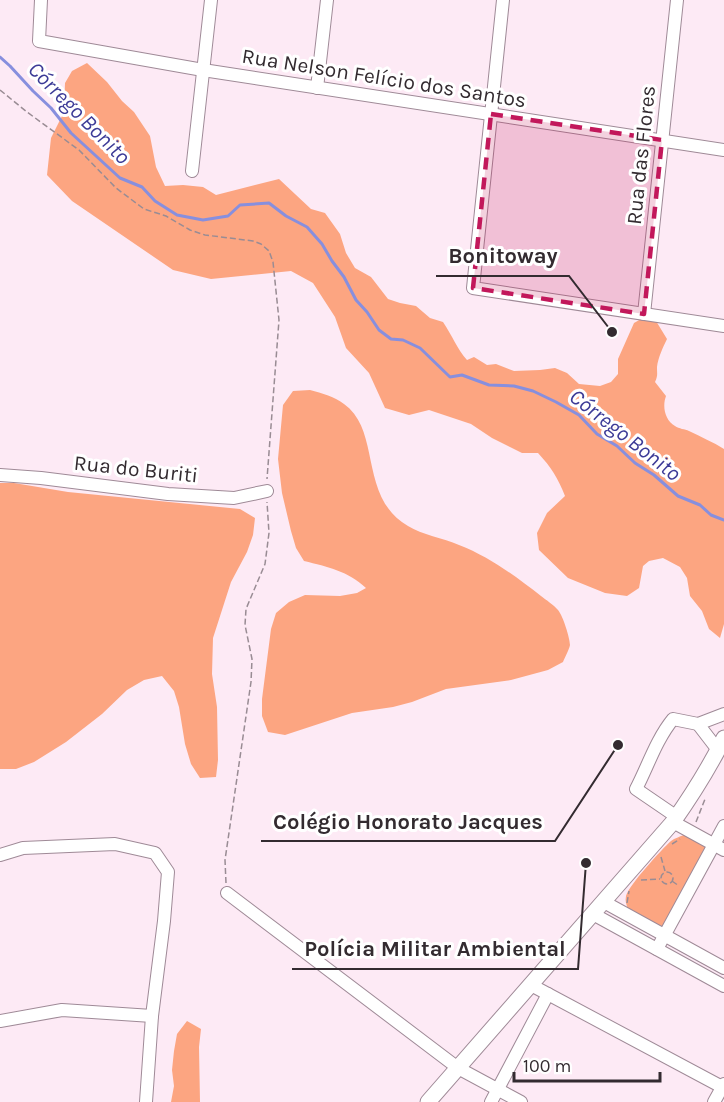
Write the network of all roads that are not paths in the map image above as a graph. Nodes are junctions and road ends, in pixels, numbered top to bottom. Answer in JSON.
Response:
{"nodes":[{"id":1,"x":41,"y":0,"type":"edge"},
{"id":2,"x":211,"y":0,"type":"edge"},
{"id":3,"x":327,"y":0,"type":"edge"},
{"id":4,"x":503,"y":0,"type":"edge"},
{"id":5,"x":677,"y":0,"type":"edge"},
{"id":6,"x":203,"y":70,"type":"junction"},
{"id":7,"x":317,"y":88,"type":"junction"},
{"id":8,"x":492,"y":114,"type":"junction"},
{"id":9,"x":662,"y":140,"type":"junction"},
{"id":10,"x":724,"y":150,"type":"edge"},
{"id":11,"x":192,"y":171,"type":"dead end"},
{"id":12,"x":644,"y":314,"type":"junction"},
{"id":13,"x":724,"y":326,"type":"edge"},
{"id":14,"x":0,"y":475,"type":"edge"},
{"id":15,"x":267,"y":491,"type":"road end"},
{"id":16,"x":724,"y":714,"type":"edge"},
{"id":17,"x":698,"y":724,"type":"junction"},
{"id":18,"x":721,"y":744,"type":"edge"},
{"id":19,"x":675,"y":820,"type":"junction"},
{"id":20,"x":724,"y":826,"type":"edge"},
{"id":21,"x":719,"y":847,"type":"edge"},
{"id":22,"x":0,"y":855,"type":"edge"},
{"id":23,"x":227,"y":892,"type":"road end"},
{"id":24,"x":604,"y":902,"type":"junction"},
{"id":25,"x":593,"y":914,"type":"junction"},
{"id":26,"x":664,"y":935,"type":"junction"},
{"id":27,"x":657,"y":950,"type":"junction"},
{"id":28,"x":724,"y":968,"type":"edge"},
{"id":29,"x":531,"y":985,"type":"junction"},
{"id":30,"x":724,"y":986,"type":"edge"},
{"id":31,"x":548,"y":994,"type":"junction"},
{"id":32,"x":152,"y":1016,"type":"junction"},
{"id":33,"x":0,"y":1022,"type":"edge"},
{"id":34,"x":458,"y":1068,"type":"junction"},
{"id":35,"x":724,"y":1086,"type":"edge"},
{"id":36,"x":497,"y":1089,"type":"junction"},
{"id":37,"x":146,"y":1102,"type":"edge"},
{"id":38,"x":428,"y":1102,"type":"edge"},
{"id":39,"x":491,"y":1102,"type":"edge"},
{"id":40,"x":521,"y":1102,"type":"edge"},
{"id":41,"x":714,"y":1102,"type":"edge"}],
"edges":[{"from":1,"to":6,"type":"street","name":"Rua Nelson Felício dos Santos"},
{"from":2,"to":6,"type":"street"},
{"from":3,"to":7,"type":"street"},
{"from":4,"to":8,"type":"street"},
{"from":5,"to":9,"type":"street","name":"Rua das Flores"},
{"from":6,"to":7,"type":"street","name":"Rua Nelson Felício dos Santos"},
{"from":6,"to":11,"type":"street"},
{"from":7,"to":8,"type":"street","name":"Rua Nelson Felício dos Santos"},
{"from":8,"to":9,"type":"street","name":"Rua Nelson Felício dos Santos"},
{"from":8,"to":12,"type":"street"},
{"from":9,"to":10,"type":"street","name":"Rua Nelson Felício dos Santos"},
{"from":9,"to":12,"type":"street","name":"Rua das Flores"},
{"from":12,"to":13,"type":"street"},
{"from":14,"to":15,"type":"street","name":"Rua do Buriti"},
{"from":16,"to":17,"type":"street"},
{"from":17,"to":18,"type":"street"},
{"from":17,"to":19,"type":"street"},
{"from":18,"to":19,"type":"main road"},
{"from":19,"to":21,"type":"street"},
{"from":19,"to":24,"type":"main road"},
{"from":20,"to":21,"type":"street"},
{"from":21,"to":26,"type":"street"},
{"from":22,"to":32,"type":"street"},
{"from":23,"to":34,"type":"street"},
{"from":24,"to":25,"type":"main road"},
{"from":24,"to":26,"type":"street"},
{"from":25,"to":27,"type":"street"},
{"from":25,"to":29,"type":"main road"},
{"from":26,"to":27,"type":"street"},
{"from":26,"to":28,"type":"street"},
{"from":27,"to":30,"type":"street"},
{"from":29,"to":31,"type":"street"},
{"from":29,"to":34,"type":"main road"},
{"from":31,"to":35,"type":"street"},
{"from":31,"to":36,"type":"street"},
{"from":32,"to":33,"type":"street"},
{"from":32,"to":37,"type":"street"},
{"from":34,"to":36,"type":"street"},
{"from":34,"to":38,"type":"main road"},
{"from":35,"to":41,"type":"street"},
{"from":36,"to":39,"type":"street"},
{"from":36,"to":40,"type":"street"}]}
